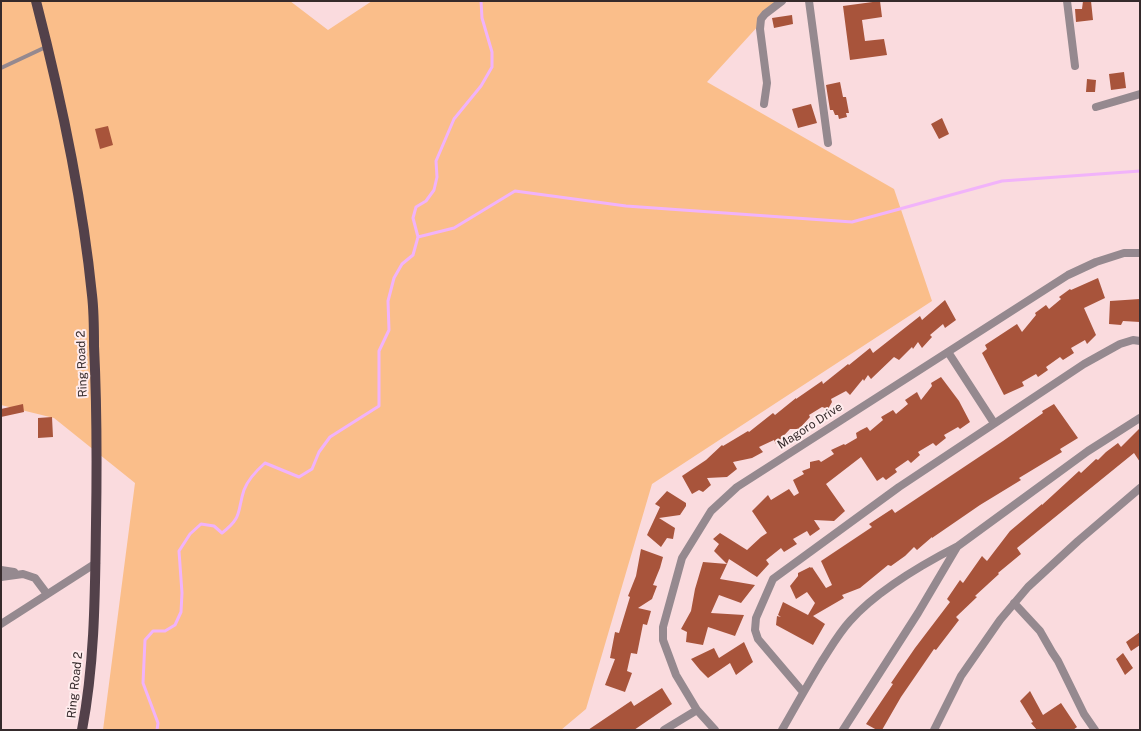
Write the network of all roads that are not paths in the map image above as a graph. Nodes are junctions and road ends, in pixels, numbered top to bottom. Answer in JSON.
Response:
{"nodes":[{"id":1,"x":36,"y":1,"type":"edge"},
{"id":2,"x":782,"y":1,"type":"edge"},
{"id":3,"x":809,"y":1,"type":"edge"},
{"id":4,"x":1067,"y":1,"type":"edge"},
{"id":5,"x":48,"y":46,"type":"junction"},
{"id":6,"x":1075,"y":66,"type":"dead end"},
{"id":7,"x":1,"y":68,"type":"edge"},
{"id":8,"x":1140,"y":94,"type":"edge"},
{"id":9,"x":764,"y":104,"type":"dead end"},
{"id":10,"x":1096,"y":107,"type":"dead end"},
{"id":11,"x":828,"y":143,"type":"dead end"},
{"id":12,"x":1140,"y":254,"type":"edge"},
{"id":13,"x":1140,"y":341,"type":"edge"},
{"id":14,"x":948,"y":352,"type":"junction"},
{"id":15,"x":1140,"y":418,"type":"edge"},
{"id":16,"x":994,"y":423,"type":"junction"},
{"id":17,"x":1140,"y":488,"type":"edge"},
{"id":18,"x":958,"y":546,"type":"junction"},
{"id":19,"x":96,"y":563,"type":"junction"},
{"id":20,"x":1,"y":570,"type":"edge"},
{"id":21,"x":23,"y":574,"type":"junction"},
{"id":22,"x":1,"y":577,"type":"edge"},
{"id":23,"x":47,"y":594,"type":"junction"},
{"id":24,"x":1014,"y":603,"type":"junction"},
{"id":25,"x":1,"y":624,"type":"edge"},
{"id":26,"x":803,"y":692,"type":"junction"},
{"id":27,"x":697,"y":710,"type":"junction"},
{"id":28,"x":82,"y":730,"type":"edge"},
{"id":29,"x":664,"y":730,"type":"edge"},
{"id":30,"x":715,"y":730,"type":"edge"},
{"id":31,"x":782,"y":730,"type":"edge"},
{"id":32,"x":843,"y":730,"type":"edge"},
{"id":33,"x":934,"y":730,"type":"edge"},
{"id":34,"x":1095,"y":730,"type":"edge"}],
"edges":[{"from":1,"to":5,"type":"main road","name":"Ring Road 2"},
{"from":2,"to":9,"type":"street"},
{"from":3,"to":11,"type":"street"},
{"from":4,"to":6,"type":"street"},
{"from":5,"to":7,"type":"lane"},
{"from":5,"to":19,"type":"main road","name":"Ring Road 2"},
{"from":8,"to":10,"type":"street"},
{"from":12,"to":14,"type":"street","name":"Magoro Drive"},
{"from":13,"to":16,"type":"street"},
{"from":14,"to":16,"type":"street"},
{"from":14,"to":27,"type":"street","name":"Magoro Drive"},
{"from":15,"to":18,"type":"street"},
{"from":16,"to":26,"type":"street"},
{"from":17,"to":24,"type":"street"},
{"from":18,"to":26,"type":"street"},
{"from":18,"to":32,"type":"street"},
{"from":19,"to":23,"type":"street"},
{"from":19,"to":28,"type":"main road","name":"Ring Road 2"},
{"from":20,"to":21,"type":"street"},
{"from":21,"to":22,"type":"street"},
{"from":21,"to":23,"type":"street"},
{"from":23,"to":25,"type":"street"},
{"from":24,"to":33,"type":"street"},
{"from":24,"to":34,"type":"street"},
{"from":26,"to":31,"type":"street"},
{"from":27,"to":29,"type":"street"},
{"from":27,"to":30,"type":"street","name":"Magoro Drive"}]}
